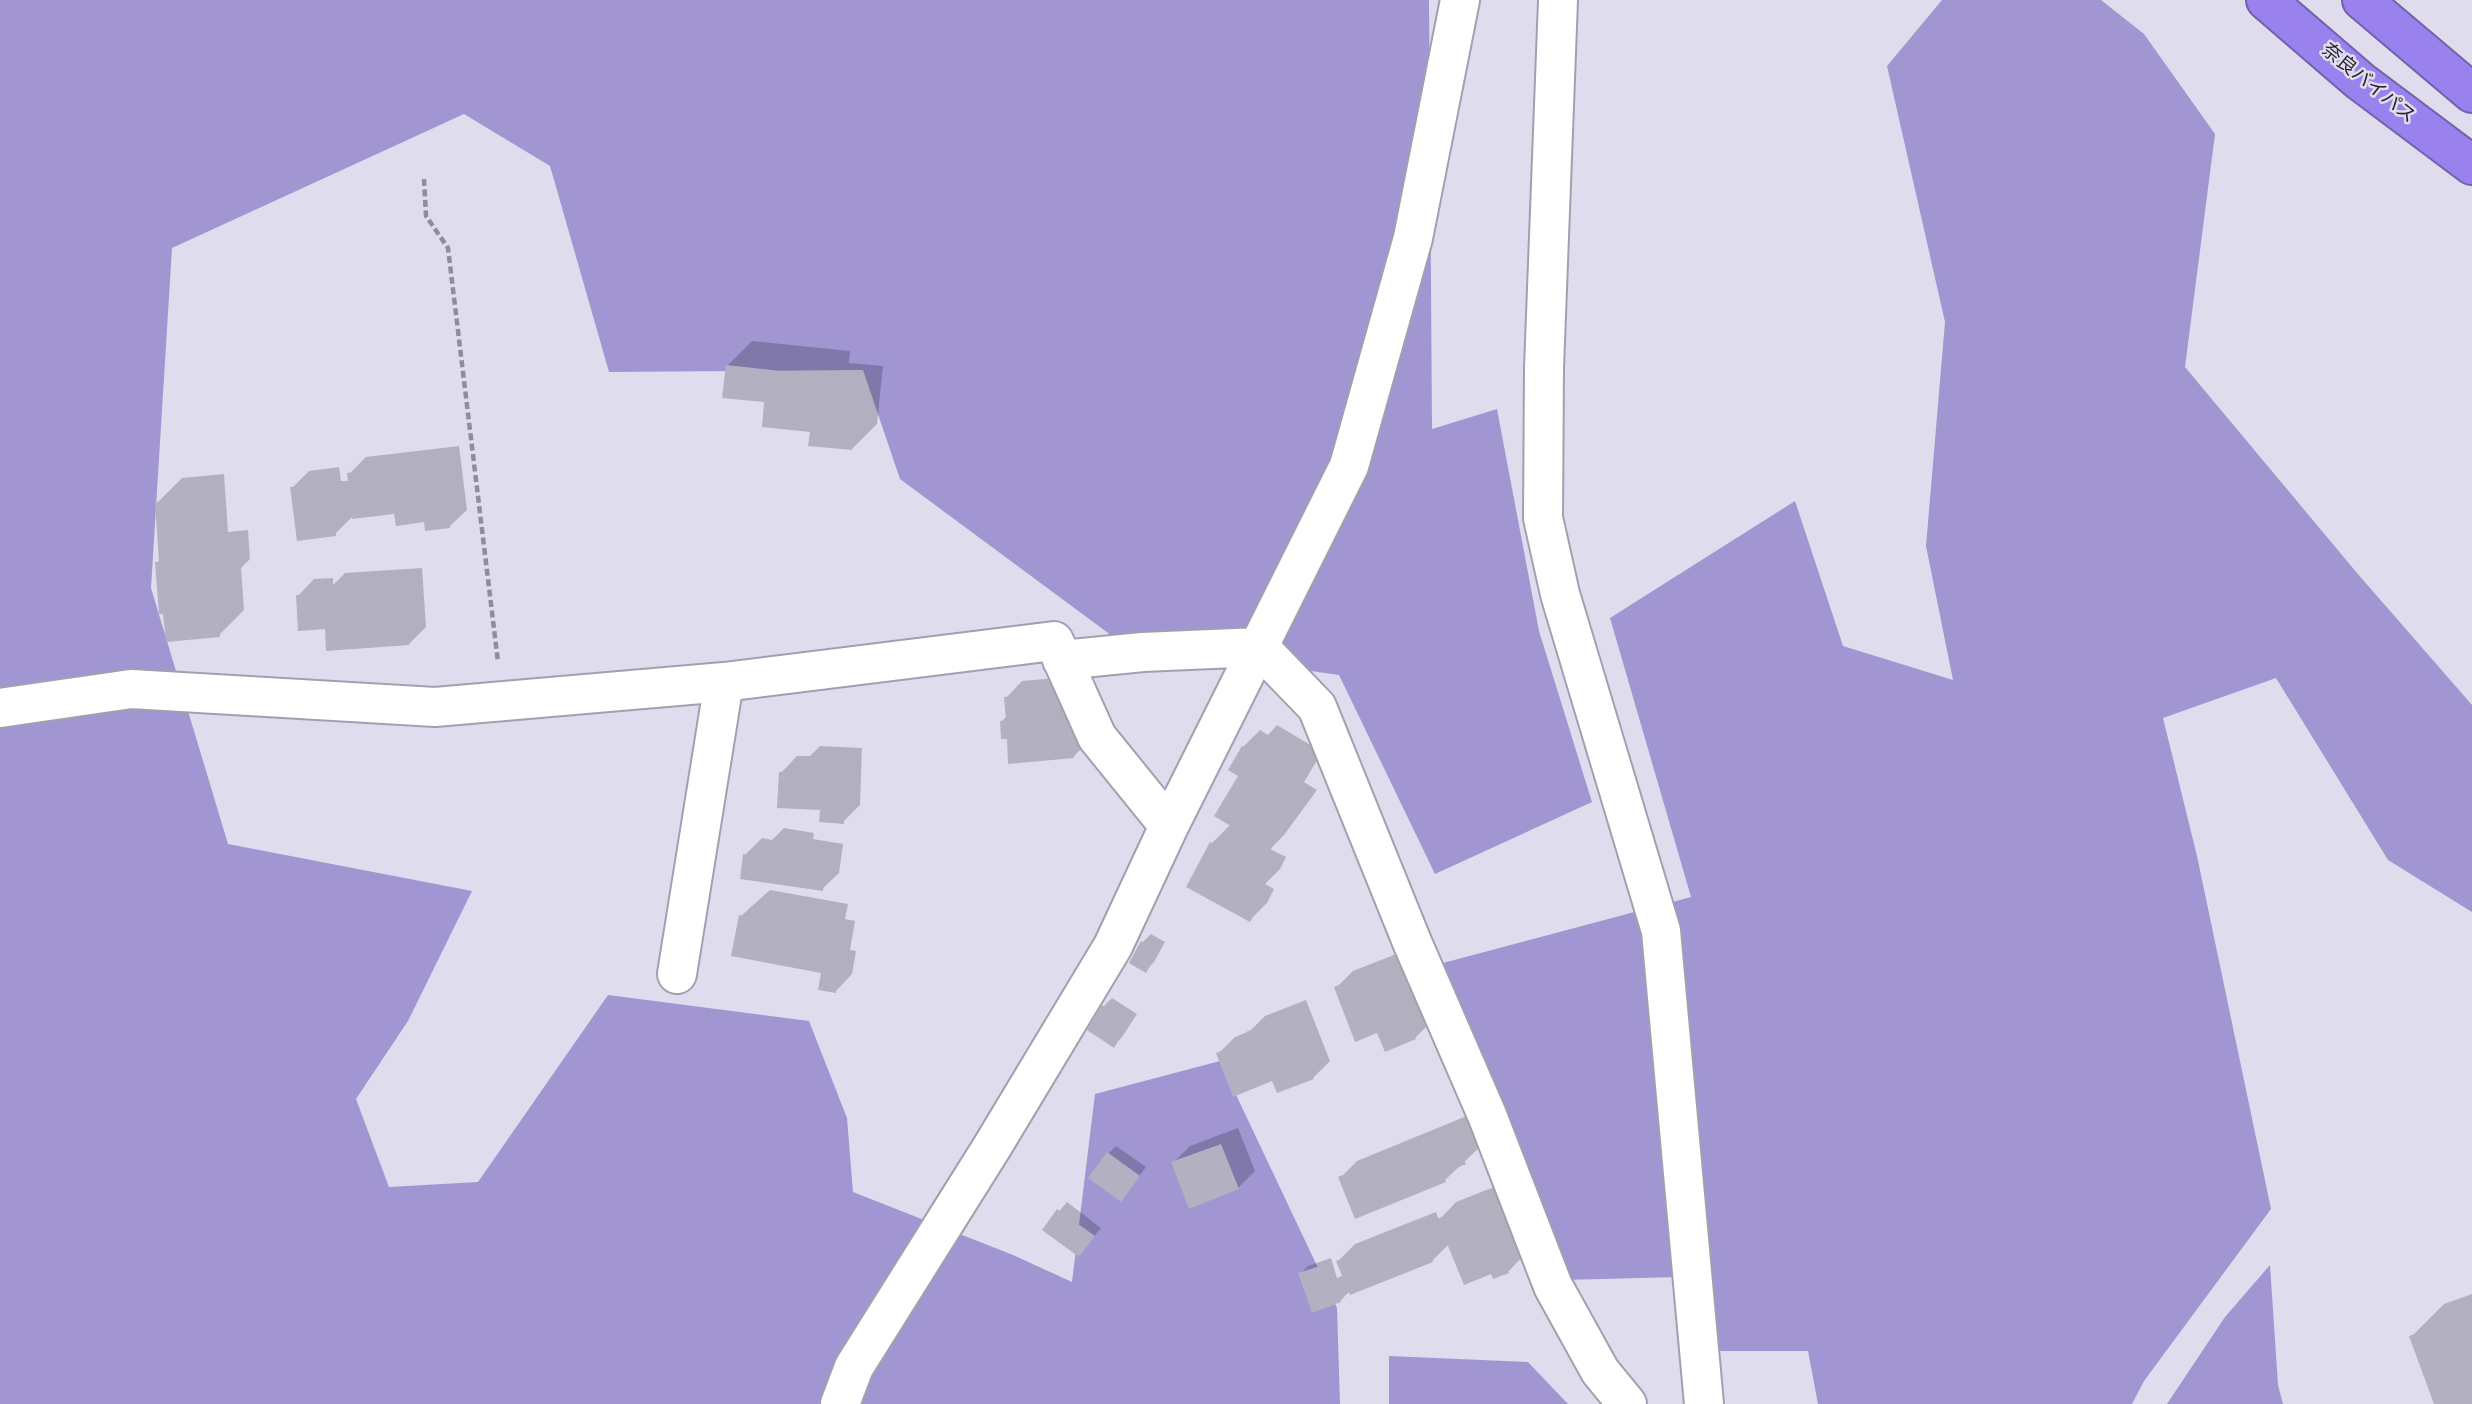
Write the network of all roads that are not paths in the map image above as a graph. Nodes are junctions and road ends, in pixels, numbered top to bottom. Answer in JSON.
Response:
{"nodes":[{"id":1,"x":1460,"y":0,"type":"edge"},
{"id":2,"x":1558,"y":0,"type":"edge"},
{"id":3,"x":2266,"y":0,"type":"edge"},
{"id":4,"x":2362,"y":0,"type":"edge"},
{"id":5,"x":2472,"y":93,"type":"edge"},
{"id":6,"x":2472,"y":165,"type":"edge"},
{"id":7,"x":1259,"y":648,"type":"junction"},
{"id":8,"x":1062,"y":660,"type":"junction"},
{"id":9,"x":724,"y":682,"type":"junction"},
{"id":10,"x":0,"y":708,"type":"edge"},
{"id":11,"x":1169,"y":826,"type":"junction"},
{"id":12,"x":677,"y":974,"type":"dead end"},
{"id":13,"x":840,"y":1404,"type":"edge"},
{"id":14,"x":1627,"y":1404,"type":"edge"},
{"id":15,"x":1704,"y":1404,"type":"edge"}],
"edges":[{"from":1,"to":7,"type":"street"},
{"from":2,"to":15,"type":"street"},
{"from":3,"to":6,"type":"highway","name":"奈良バイパス"},
{"from":4,"to":5,"type":"highway"},
{"from":7,"to":8,"type":"street"},
{"from":7,"to":11,"type":"street"},
{"from":7,"to":14,"type":"street"},
{"from":8,"to":9,"type":"street"},
{"from":8,"to":11,"type":"street"},
{"from":9,"to":10,"type":"street"},
{"from":9,"to":12,"type":"street"},
{"from":11,"to":13,"type":"street"}]}
